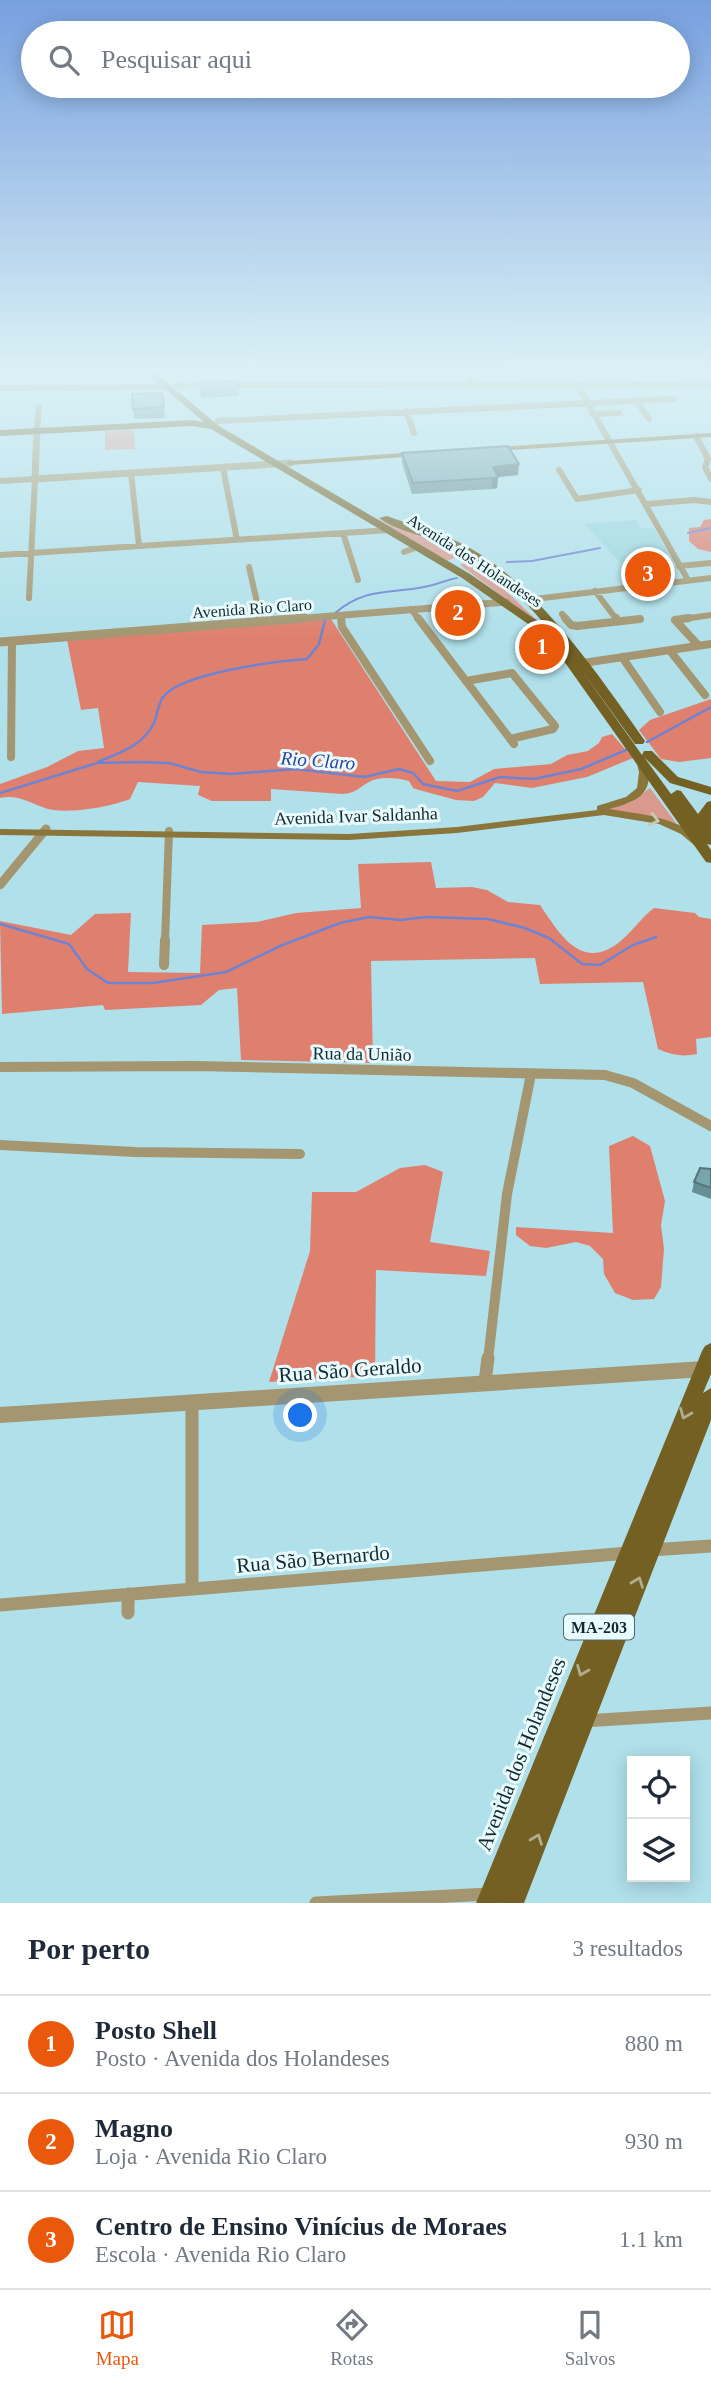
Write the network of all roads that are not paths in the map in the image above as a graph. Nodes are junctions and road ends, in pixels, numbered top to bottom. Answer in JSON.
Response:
{"nodes":[{"id":1,"x":36,"y":460,"type":"edge"},
{"id":2,"x":279,"y":460,"type":"edge"},
{"id":3,"x":321,"y":460,"type":"edge"},
{"id":4,"x":620,"y":460,"type":"edge"},
{"id":5,"x":708,"y":460,"type":"edge"},
{"id":6,"x":283,"y":462,"type":"junction"},
{"id":7,"x":223,"y":468,"type":"junction"},
{"id":8,"x":559,"y":470,"type":"dead end"},
{"id":9,"x":131,"y":473,"type":"junction"},
{"id":10,"x":35,"y":479,"type":"junction"},
{"id":11,"x":711,"y":479,"type":"edge"},
{"id":12,"x":0,"y":481,"type":"edge"},
{"id":13,"x":639,"y":490,"type":"junction"},
{"id":14,"x":711,"y":502,"type":"edge"},
{"id":15,"x":647,"y":504,"type":"junction"},
{"id":16,"x":390,"y":530,"type":"junction"},
{"id":17,"x":343,"y":533,"type":"junction"},
{"id":18,"x":237,"y":540,"type":"junction"},
{"id":19,"x":139,"y":546,"type":"junction"},
{"id":20,"x":418,"y":547,"type":"junction"},
{"id":21,"x":404,"y":552,"type":"dead end"},
{"id":22,"x":31,"y":553,"type":"junction"},
{"id":23,"x":0,"y":555,"type":"edge"},
{"id":24,"x":481,"y":560,"type":"junction"},
{"id":25,"x":711,"y":563,"type":"edge"},
{"id":26,"x":679,"y":566,"type":"junction"},
{"id":27,"x":250,"y":567,"type":"dead end"},
{"id":28,"x":466,"y":576,"type":"junction"},
{"id":29,"x":711,"y":578,"type":"edge"},
{"id":30,"x":358,"y":580,"type":"dead end"},
{"id":31,"x":688,"y":580,"type":"junction"},
{"id":32,"x":595,"y":590,"type":"junction"},
{"id":33,"x":29,"y":598,"type":"dead end"},
{"id":34,"x":526,"y":600,"type":"junction"},
{"id":35,"x":507,"y":602,"type":"junction"},
{"id":36,"x":414,"y":613,"type":"junction"},
{"id":37,"x":562,"y":614,"type":"dead end"},
{"id":38,"x":711,"y":615,"type":"edge"},
{"id":39,"x":341,"y":618,"type":"junction"},
{"id":40,"x":640,"y":619,"type":"dead end"},
{"id":41,"x":261,"y":621,"type":"junction"},
{"id":42,"x":618,"y":621,"type":"junction"},
{"id":43,"x":12,"y":641,"type":"junction"},
{"id":44,"x":0,"y":642,"type":"edge"},
{"id":45,"x":711,"y":644,"type":"edge"},
{"id":46,"x":698,"y":645,"type":"junction"},
{"id":47,"x":671,"y":652,"type":"junction"},
{"id":48,"x":622,"y":657,"type":"junction"},
{"id":49,"x":583,"y":663,"type":"junction"},
{"id":50,"x":466,"y":681,"type":"junction"},
{"id":51,"x":705,"y":695,"type":"dead end"},
{"id":52,"x":660,"y":712,"type":"dead end"},
{"id":53,"x":645,"y":757,"type":"junction"},
{"id":54,"x":11,"y":758,"type":"dead end"},
{"id":55,"x":430,"y":761,"type":"dead end"},
{"id":56,"x":711,"y":791,"type":"edge"},
{"id":57,"x":711,"y":805,"type":"edge"},
{"id":58,"x":0,"y":830,"type":"edge"},
{"id":59,"x":46,"y":831,"type":"junction"},
{"id":60,"x":169,"y":833,"type":"junction"},
{"id":61,"x":709,"y":847,"type":"edge"},
{"id":62,"x":0,"y":885,"type":"edge"},
{"id":63,"x":164,"y":965,"type":"dead end"},
{"id":64,"x":0,"y":1068,"type":"edge"},
{"id":65,"x":531,"y":1074,"type":"junction"},
{"id":66,"x":711,"y":1126,"type":"edge"},
{"id":67,"x":0,"y":1145,"type":"edge"},
{"id":68,"x":300,"y":1154,"type":"dead end"},
{"id":69,"x":707,"y":1360,"type":"edge"},
{"id":70,"x":485,"y":1382,"type":"junction"},
{"id":71,"x":711,"y":1396,"type":"edge"},
{"id":72,"x":192,"y":1401,"type":"junction"},
{"id":73,"x":0,"y":1415,"type":"edge"},
{"id":74,"x":711,"y":1546,"type":"edge"},
{"id":75,"x":651,"y":1550,"type":"junction"},
{"id":76,"x":629,"y":1553,"type":"junction"},
{"id":77,"x":192,"y":1589,"type":"junction"},
{"id":78,"x":128,"y":1594,"type":"junction"},
{"id":79,"x":0,"y":1605,"type":"edge"},
{"id":80,"x":128,"y":1613,"type":"dead end"},
{"id":81,"x":711,"y":1713,"type":"edge"},
{"id":82,"x":584,"y":1721,"type":"junction"},
{"id":83,"x":489,"y":1899,"type":"edge"},
{"id":84,"x":316,"y":1903,"type":"edge"},
{"id":85,"x":512,"y":1903,"type":"edge"}],
"edges":[{"from":1,"to":10,"type":"street"},
{"from":2,"to":6,"type":"main road","name":"Avenida dos Holandeses"},
{"from":3,"to":6,"type":"main road"},
{"from":4,"to":13,"type":"street"},
{"from":5,"to":11,"type":"street"},
{"from":6,"to":7,"type":"street"},
{"from":6,"to":16,"type":"main road","name":"Avenida dos Holandeses"},
{"from":6,"to":24,"type":"main road","name":"Avenida dos Holandeses"},
{"from":7,"to":9,"type":"street"},
{"from":7,"to":18,"type":"street"},
{"from":8,"to":13,"type":"street"},
{"from":9,"to":10,"type":"street"},
{"from":9,"to":19,"type":"street"},
{"from":10,"to":12,"type":"street"},
{"from":10,"to":22,"type":"street"},
{"from":13,"to":15,"type":"street"},
{"from":14,"to":15,"type":"street"},
{"from":15,"to":26,"type":"street"},
{"from":16,"to":17,"type":"street"},
{"from":16,"to":20,"type":"main road","name":"Avenida dos Holandeses"},
{"from":17,"to":18,"type":"street"},
{"from":17,"to":30,"type":"street"},
{"from":18,"to":19,"type":"street"},
{"from":19,"to":22,"type":"street"},
{"from":20,"to":21,"type":"street"},
{"from":20,"to":28,"type":"main road","name":"Avenida dos Holandeses"},
{"from":22,"to":23,"type":"street"},
{"from":22,"to":33,"type":"street"},
{"from":24,"to":28,"type":"main road"},
{"from":24,"to":34,"type":"main road","name":"Avenida dos Holandeses"},
{"from":25,"to":26,"type":"street"},
{"from":26,"to":31,"type":"street"},
{"from":27,"to":41,"type":"street"},
{"from":28,"to":35,"type":"main road","name":"Avenida dos Holandeses"},
{"from":29,"to":31,"type":"street"},
{"from":31,"to":32,"type":"street"},
{"from":32,"to":34,"type":"street"},
{"from":32,"to":42,"type":"street"},
{"from":34,"to":49,"type":"main road","name":"Avenida dos Holandeses"},
{"from":35,"to":36,"type":"street","name":"Avenida Rio Claro"},
{"from":35,"to":53,"type":"main road","name":"Avenida dos Holandeses"},
{"from":36,"to":39,"type":"street","name":"Avenida Rio Claro"},
{"from":36,"to":50,"type":"street"},
{"from":37,"to":42,"type":"street"},
{"from":38,"to":46,"type":"street"},
{"from":39,"to":41,"type":"street","name":"Avenida Rio Claro"},
{"from":39,"to":55,"type":"street"},
{"from":40,"to":42,"type":"street"},
{"from":41,"to":43,"type":"street","name":"Avenida Rio Claro"},
{"from":43,"to":44,"type":"street","name":"Avenida Rio Claro"},
{"from":43,"to":54,"type":"street"},
{"from":45,"to":46,"type":"street"},
{"from":46,"to":47,"type":"street"},
{"from":47,"to":48,"type":"street"},
{"from":47,"to":51,"type":"street"},
{"from":48,"to":49,"type":"street"},
{"from":48,"to":52,"type":"street"},
{"from":49,"to":53,"type":"main road","name":"Avenida dos Holandeses"},
{"from":50,"to":50,"type":"street"},
{"from":53,"to":56,"type":"main road"},
{"from":53,"to":60,"type":"main road","name":"Avenida Ivar Saldanha"},
{"from":53,"to":61,"type":"main road","name":"Avenida dos Holandeses"},
{"from":57,"to":61,"type":"main road"},
{"from":58,"to":59,"type":"main road","name":"Avenida Ivar Saldanha"},
{"from":59,"to":60,"type":"main road","name":"Avenida Ivar Saldanha"},
{"from":59,"to":62,"type":"street"},
{"from":60,"to":61,"type":"main road","name":"Avenida Ivar Saldanha","one_way":true},
{"from":60,"to":63,"type":"street"},
{"from":64,"to":65,"type":"street","name":"Rua da União"},
{"from":65,"to":66,"type":"street","name":"Rua da União"},
{"from":65,"to":70,"type":"street"},
{"from":67,"to":68,"type":"street"},
{"from":69,"to":70,"type":"street","name":"Rua São Geraldo"},
{"from":69,"to":76,"type":"main road","name":"Avenida dos Holandeses","number":"MA-203","one_way":true},
{"from":70,"to":72,"type":"street","name":"Rua São Geraldo"},
{"from":71,"to":75,"type":"main road","number":"MA-203"},
{"from":72,"to":73,"type":"street","name":"Rua São Geraldo"},
{"from":72,"to":77,"type":"street"},
{"from":74,"to":75,"type":"street"},
{"from":82,"to":75,"type":"main road","number":"MA-203","one_way":true},
{"from":76,"to":77,"type":"street","name":"Rua São Bernardo"},
{"from":76,"to":83,"type":"main road","name":"Avenida dos Holandeses","number":"MA-203","one_way":true},
{"from":77,"to":78,"type":"street","name":"Rua São Bernardo"},
{"from":78,"to":79,"type":"street","name":"Rua São Bernardo"},
{"from":78,"to":80,"type":"street"},
{"from":81,"to":82,"type":"street"},
{"from":85,"to":82,"type":"main road","number":"MA-203","one_way":true},
{"from":83,"to":84,"type":"street"}]}
